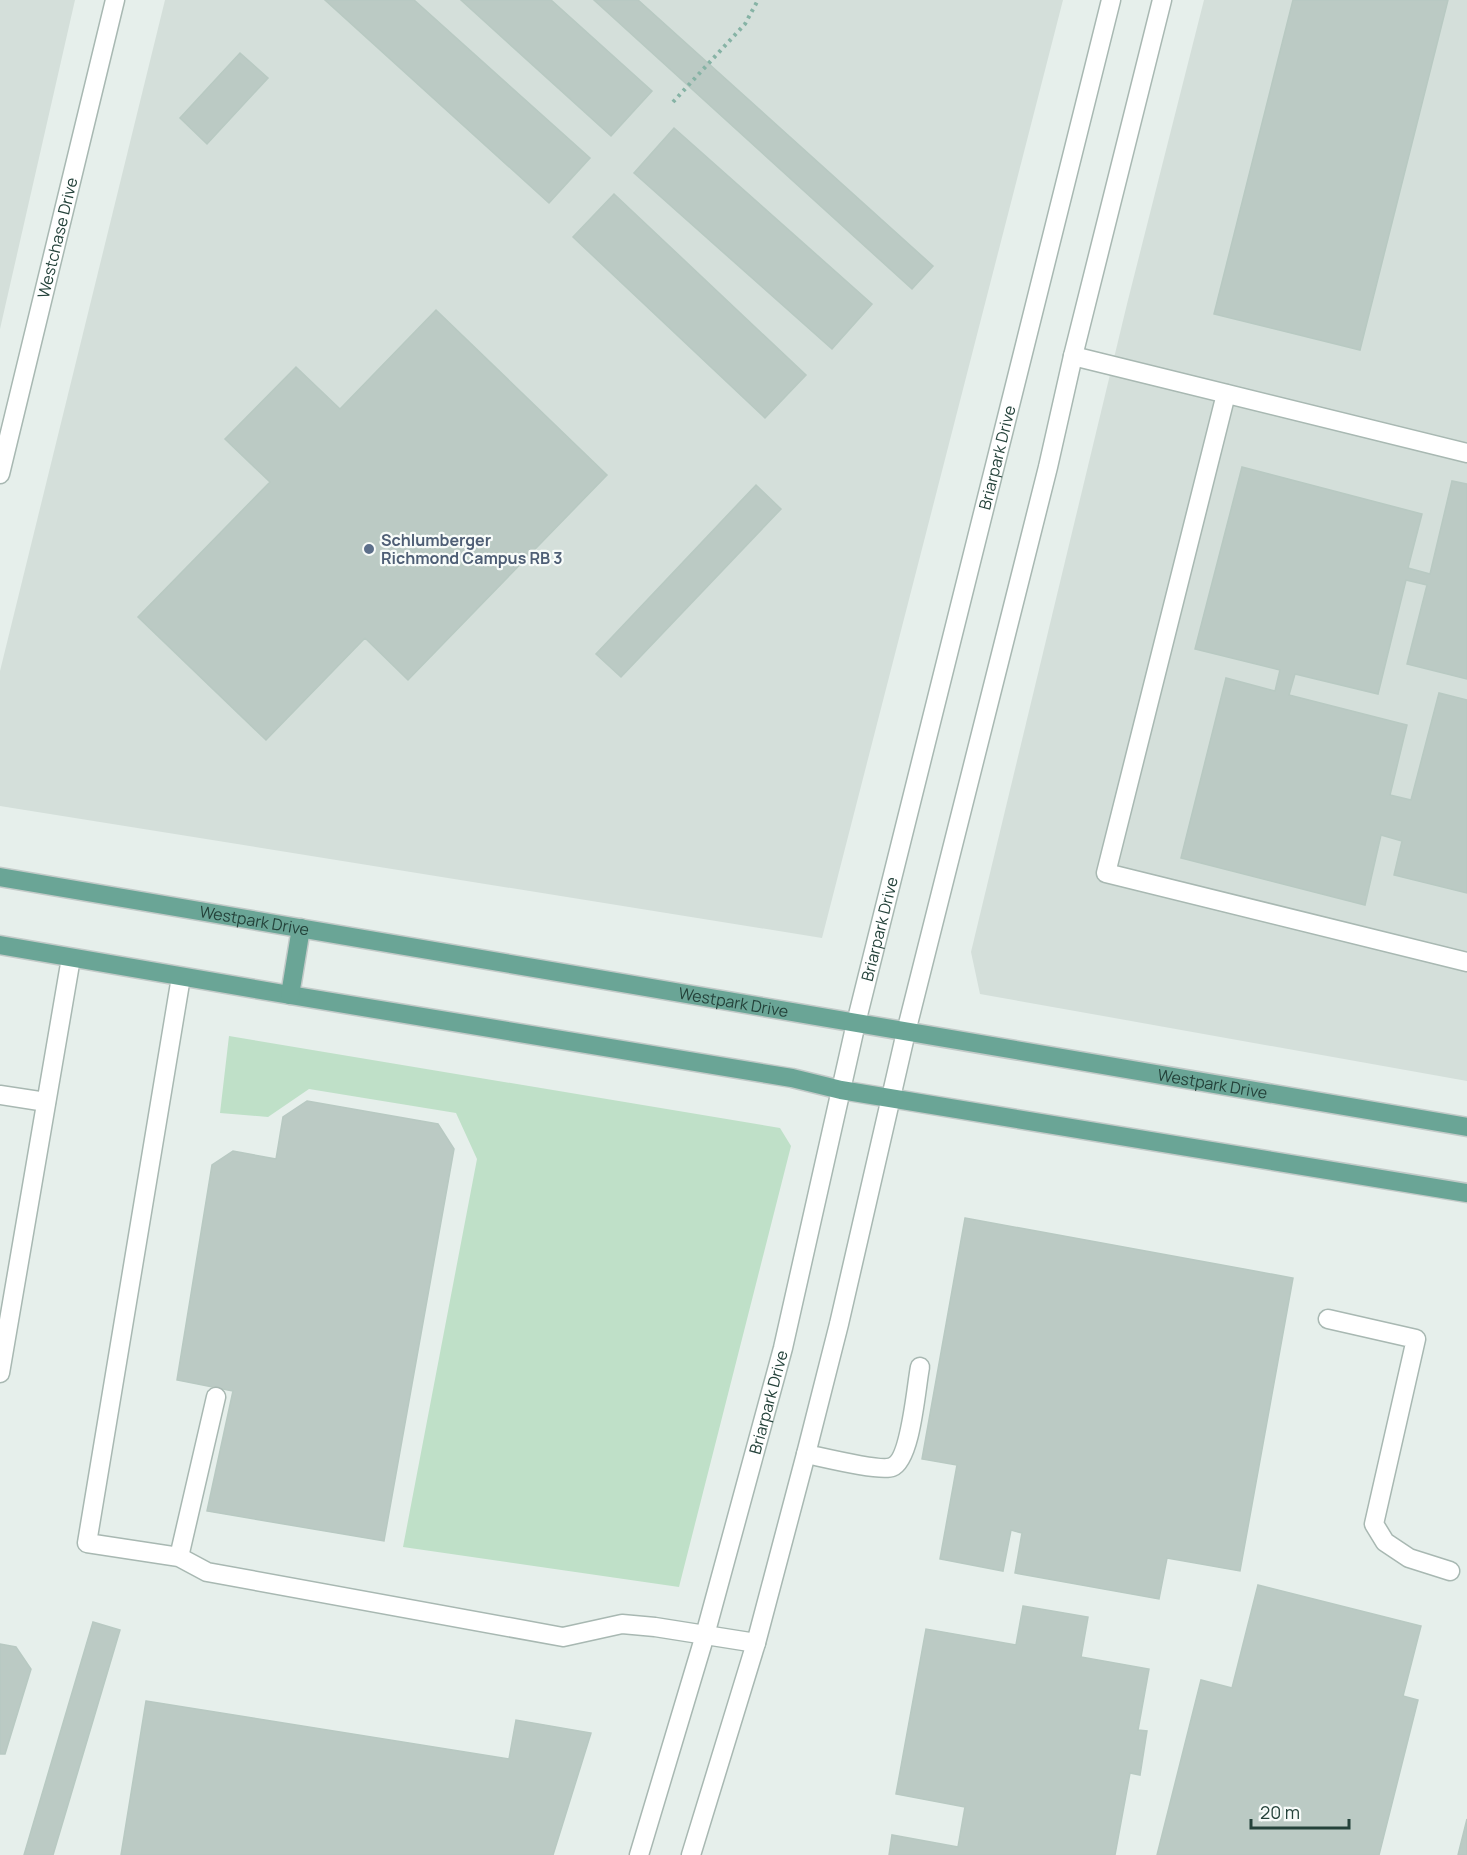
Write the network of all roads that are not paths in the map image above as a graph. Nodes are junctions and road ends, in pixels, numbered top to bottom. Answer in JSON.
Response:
{"nodes":[{"id":1,"x":115,"y":0,"type":"edge"},
{"id":2,"x":1111,"y":0,"type":"edge"},
{"id":3,"x":1162,"y":0,"type":"edge"},
{"id":4,"x":1073,"y":356,"type":"junction"},
{"id":5,"x":1227,"y":394,"type":"junction"},
{"id":6,"x":1467,"y":453,"type":"edge"},
{"id":7,"x":0,"y":474,"type":"edge"},
{"id":8,"x":0,"y":877,"type":"edge"},
{"id":9,"x":301,"y":928,"type":"junction"},
{"id":10,"x":0,"y":945,"type":"edge"},
{"id":11,"x":71,"y":958,"type":"junction"},
{"id":12,"x":1467,"y":962,"type":"edge"},
{"id":13,"x":181,"y":977,"type":"junction"},
{"id":14,"x":290,"y":995,"type":"junction"},
{"id":15,"x":856,"y":1023,"type":"junction"},
{"id":16,"x":906,"y":1032,"type":"junction"},
{"id":17,"x":842,"y":1090,"type":"junction"},
{"id":18,"x":0,"y":1095,"type":"edge"},
{"id":19,"x":891,"y":1098,"type":"junction"},
{"id":20,"x":46,"y":1102,"type":"junction"},
{"id":21,"x":1467,"y":1127,"type":"edge"},
{"id":22,"x":1467,"y":1193,"type":"edge"},
{"id":23,"x":1328,"y":1319,"type":"dead end"},
{"id":24,"x":920,"y":1367,"type":"dead end"},
{"id":25,"x":0,"y":1373,"type":"edge"},
{"id":26,"x":216,"y":1396,"type":"dead end"},
{"id":27,"x":806,"y":1454,"type":"junction"},
{"id":28,"x":179,"y":1557,"type":"junction"},
{"id":29,"x":1450,"y":1571,"type":"dead end"},
{"id":30,"x":705,"y":1635,"type":"junction"},
{"id":31,"x":756,"y":1643,"type":"junction"},
{"id":32,"x":639,"y":1855,"type":"edge"},
{"id":33,"x":691,"y":1855,"type":"edge"}],
"edges":[{"from":1,"to":7,"type":"street","name":"Westchase Drive"},
{"from":2,"to":15,"type":"street","name":"Briarpark Drive"},
{"from":3,"to":4,"type":"street"},
{"from":4,"to":5,"type":"street"},
{"from":4,"to":16,"type":"street"},
{"from":5,"to":6,"type":"street"},
{"from":5,"to":12,"type":"street"},
{"from":8,"to":9,"type":"main road","name":"Westpark Drive"},
{"from":9,"to":14,"type":"main road"},
{"from":9,"to":15,"type":"main road","name":"Westpark Drive"},
{"from":10,"to":11,"type":"main road"},
{"from":11,"to":13,"type":"main road"},
{"from":11,"to":20,"type":"street"},
{"from":13,"to":14,"type":"main road"},
{"from":13,"to":28,"type":"street"},
{"from":14,"to":17,"type":"main road"},
{"from":15,"to":16,"type":"main road","name":"Westpark Drive"},
{"from":15,"to":17,"type":"street","name":"Briarpark Drive"},
{"from":16,"to":19,"type":"street"},
{"from":16,"to":21,"type":"main road","name":"Westpark Drive"},
{"from":17,"to":19,"type":"main road"},
{"from":17,"to":30,"type":"street","name":"Briarpark Drive"},
{"from":18,"to":20,"type":"street"},
{"from":19,"to":22,"type":"main road"},
{"from":19,"to":27,"type":"street"},
{"from":20,"to":25,"type":"street"},
{"from":23,"to":29,"type":"street"},
{"from":24,"to":27,"type":"street"},
{"from":26,"to":28,"type":"street"},
{"from":27,"to":31,"type":"street"},
{"from":28,"to":30,"type":"street"},
{"from":30,"to":31,"type":"street"},
{"from":30,"to":32,"type":"street","name":"Briarpark Drive"},
{"from":31,"to":33,"type":"street"}]}
